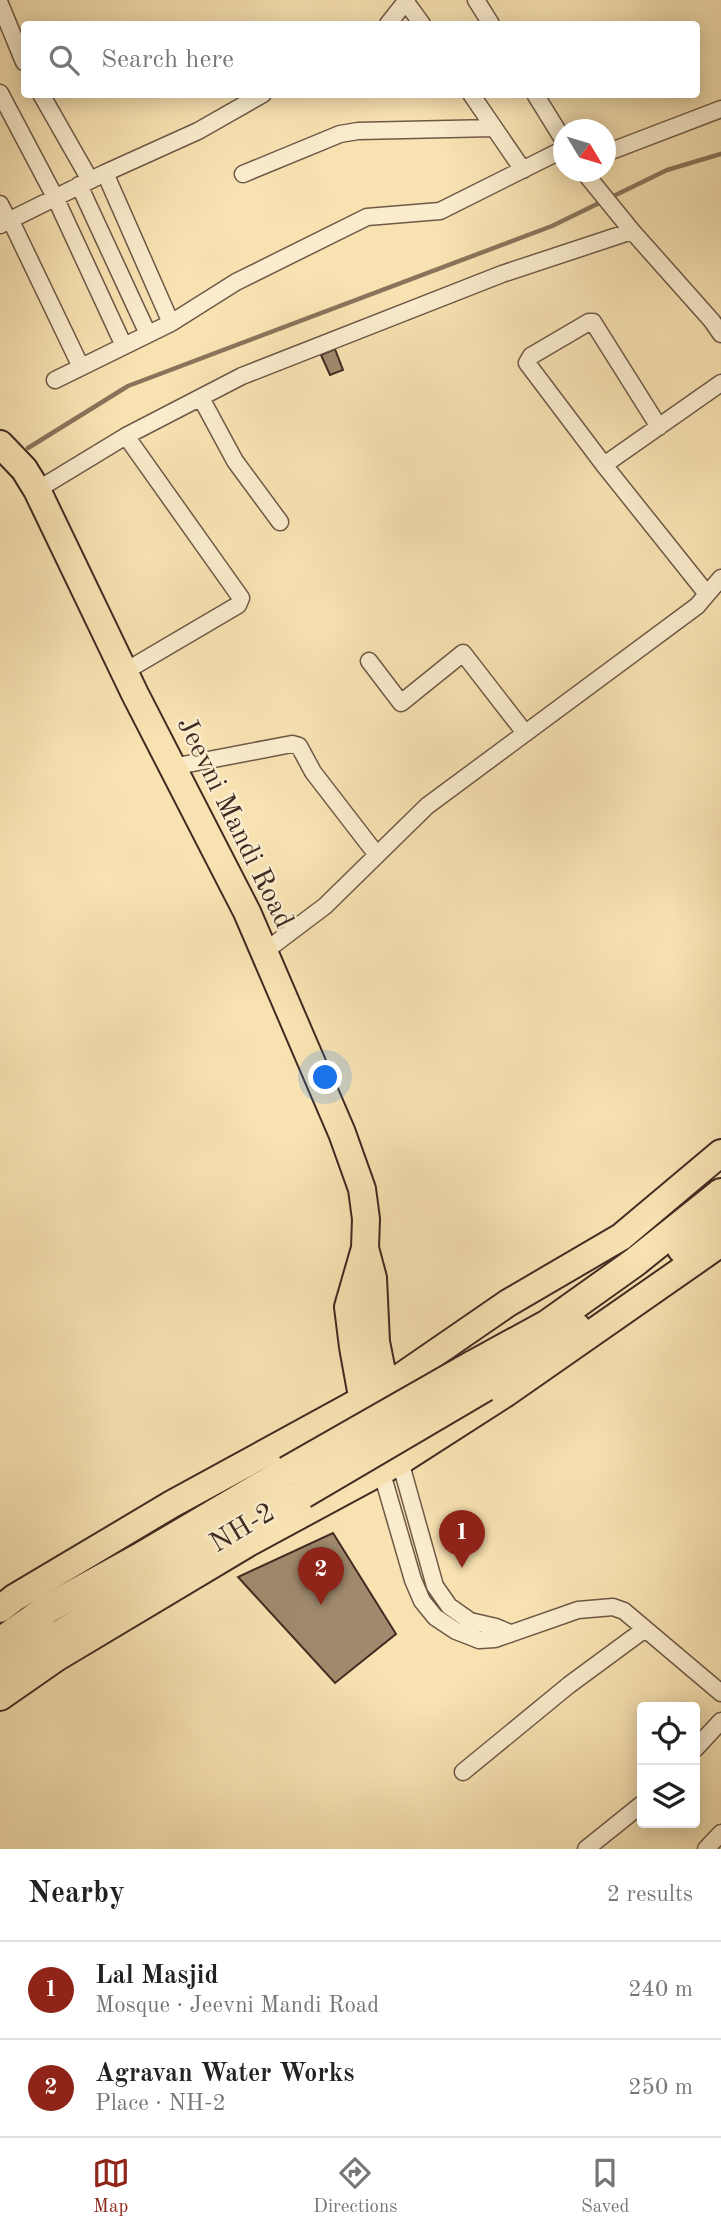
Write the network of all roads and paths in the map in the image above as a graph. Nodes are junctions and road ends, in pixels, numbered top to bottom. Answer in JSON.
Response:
{"nodes":[{"id":1,"x":476,"y":0,"type":"edge"},
{"id":2,"x":407,"y":1,"type":"edge"},
{"id":3,"x":0,"y":4,"type":"edge"},
{"id":4,"x":390,"y":21,"type":"edge"},
{"id":5,"x":420,"y":21,"type":"edge"},
{"id":6,"x":489,"y":21,"type":"edge"},
{"id":7,"x":21,"y":55,"type":"edge"},
{"id":8,"x":0,"y":93,"type":"edge"},
{"id":9,"x":43,"y":98,"type":"edge"},
{"id":10,"x":256,"y":98,"type":"edge"},
{"id":11,"x":474,"y":98,"type":"edge"},
{"id":12,"x":537,"y":98,"type":"edge"},
{"id":13,"x":721,"y":109,"type":"edge"},
{"id":14,"x":553,"y":123,"type":"edge"},
{"id":15,"x":494,"y":128,"type":"junction"},
{"id":16,"x":616,"y":149,"type":"edge"},
{"id":17,"x":553,"y":155,"type":"edge"},
{"id":18,"x":523,"y":170,"type":"junction"},
{"id":19,"x":243,"y":174,"type":"dead end"},
{"id":20,"x":92,"y":179,"type":"junction"},
{"id":21,"x":592,"y":182,"type":"edge"},
{"id":22,"x":55,"y":197,"type":"junction"},
{"id":23,"x":0,"y":204,"type":"edge"},
{"id":24,"x":6,"y":221,"type":"edge"},
{"id":25,"x":632,"y":231,"type":"junction"},
{"id":26,"x":721,"y":305,"type":"edge"},
{"id":27,"x":702,"y":310,"type":"junction"},
{"id":28,"x":171,"y":323,"type":"junction"},
{"id":29,"x":148,"y":334,"type":"junction"},
{"id":30,"x":721,"y":334,"type":"edge"},
{"id":31,"x":124,"y":346,"type":"junction"},
{"id":32,"x":81,"y":367,"type":"junction"},
{"id":33,"x":55,"y":380,"type":"dead end"},
{"id":34,"x":721,"y":383,"type":"edge"},
{"id":35,"x":201,"y":398,"type":"junction"},
{"id":36,"x":659,"y":427,"type":"junction"},
{"id":37,"x":126,"y":436,"type":"junction"},
{"id":38,"x":0,"y":444,"type":"edge"},
{"id":39,"x":604,"y":465,"type":"junction"},
{"id":40,"x":37,"y":490,"type":"junction"},
{"id":41,"x":281,"y":522,"type":"dead end"},
{"id":42,"x":721,"y":578,"type":"edge"},
{"id":43,"x":707,"y":594,"type":"junction"},
{"id":44,"x":369,"y":661,"type":"dead end"},
{"id":45,"x":124,"y":672,"type":"junction"},
{"id":46,"x":526,"y":733,"type":"junction"},
{"id":47,"x":172,"y":767,"type":"junction"},
{"id":48,"x":377,"y":855,"type":"junction"},
{"id":49,"x":264,"y":952,"type":"junction"},
{"id":50,"x":721,"y":1153,"type":"edge"},
{"id":51,"x":721,"y":1193,"type":"edge"},
{"id":52,"x":721,"y":1219,"type":"edge"},
{"id":53,"x":721,"y":1244,"type":"edge"},
{"id":54,"x":433,"y":1355,"type":"junction"},
{"id":55,"x":479,"y":1376,"type":"junction"},
{"id":56,"x":375,"y":1393,"type":"junction"},
{"id":57,"x":466,"y":1419,"type":"junction"},
{"id":58,"x":294,"y":1437,"type":"junction"},
{"id":59,"x":390,"y":1466,"type":"junction"},
{"id":60,"x":315,"y":1497,"type":"junction"},
{"id":61,"x":0,"y":1609,"type":"edge"},
{"id":62,"x":645,"y":1629,"type":"junction"},
{"id":63,"x":0,"y":1642,"type":"edge"},
{"id":64,"x":0,"y":1669,"type":"edge"},
{"id":65,"x":721,"y":1693,"type":"edge"},
{"id":66,"x":0,"y":1697,"type":"edge"},
{"id":67,"x":721,"y":1721,"type":"edge"},
{"id":68,"x":700,"y":1744,"type":"edge"},
{"id":69,"x":463,"y":1772,"type":"dead end"},
{"id":70,"x":637,"y":1808,"type":"edge"},
{"id":71,"x":721,"y":1833,"type":"edge"},
{"id":72,"x":586,"y":1849,"type":"edge"},
{"id":73,"x":706,"y":1849,"type":"edge"}],
"edges":[{"from":1,"to":6,"type":"street"},
{"from":2,"to":4,"type":"street"},
{"from":2,"to":5,"type":"street"},
{"from":3,"to":7,"type":"street"},
{"from":8,"to":22,"type":"street"},
{"from":9,"to":20,"type":"street"},
{"from":10,"to":20,"type":"street"},
{"from":11,"to":15,"type":"street"},
{"from":12,"to":14,"type":"street"},
{"from":13,"to":16,"type":"street"},
{"from":15,"to":18,"type":"street"},
{"from":15,"to":19,"type":"street"},
{"from":17,"to":18,"type":"street"},
{"from":18,"to":28,"type":"street"},
{"from":20,"to":22,"type":"street"},
{"from":20,"to":28,"type":"street"},
{"from":20,"to":29,"type":"street"},
{"from":21,"to":25,"type":"street"},
{"from":22,"to":24,"type":"street"},
{"from":22,"to":31,"type":"street"},
{"from":23,"to":24,"type":"street"},
{"from":24,"to":32,"type":"street"},
{"from":25,"to":27,"type":"street"},
{"from":25,"to":35,"type":"street"},
{"from":26,"to":27,"type":"street"},
{"from":27,"to":30,"type":"street"},
{"from":28,"to":29,"type":"street"},
{"from":29,"to":31,"type":"street"},
{"from":31,"to":32,"type":"street"},
{"from":32,"to":33,"type":"street"},
{"from":34,"to":36,"type":"street"},
{"from":35,"to":37,"type":"street"},
{"from":35,"to":41,"type":"street"},
{"from":36,"to":39,"type":"street"},
{"from":36,"to":39,"type":"street"},
{"from":37,"to":40,"type":"street"},
{"from":37,"to":45,"type":"street"},
{"from":38,"to":40,"type":"main road","name":"Jeevni Mandi Road"},
{"from":39,"to":43,"type":"street"},
{"from":40,"to":45,"type":"main road","name":"Jeevni Mandi Road"},
{"from":42,"to":43,"type":"street"},
{"from":43,"to":46,"type":"street"},
{"from":44,"to":46,"type":"street"},
{"from":45,"to":47,"type":"main road","name":"Jeevni Mandi Road"},
{"from":46,"to":48,"type":"street"},
{"from":47,"to":48,"type":"street"},
{"from":47,"to":49,"type":"main road","name":"Jeevni Mandi Road"},
{"from":48,"to":49,"type":"street"},
{"from":49,"to":56,"type":"main road","name":"Jeevni Mandi Road"},
{"from":50,"to":54,"type":"main road"},
{"from":51,"to":55,"type":"highway"},
{"from":52,"to":55,"type":"highway"},
{"from":53,"to":57,"type":"main road"},
{"from":54,"to":56,"type":"main road"},
{"from":54,"to":57,"type":"main road"},
{"from":55,"to":60,"type":"highway","name":"NH-2","bridge":true},
{"from":55,"to":63,"type":"highway","bridge":true},
{"from":56,"to":58,"type":"main road"},
{"from":56,"to":59,"type":"main road","name":"Jeevni Mandi Road"},
{"from":57,"to":59,"type":"main road"},
{"from":58,"to":60,"type":"main road"},
{"from":58,"to":61,"type":"main road"},
{"from":59,"to":60,"type":"main road"},
{"from":59,"to":62,"type":"street"},
{"from":60,"to":64,"type":"highway","name":"NH-2"},
{"from":60,"to":66,"type":"main road"},
{"from":62,"to":65,"type":"street"},
{"from":62,"to":69,"type":"street"},
{"from":67,"to":68,"type":"street"},
{"from":70,"to":72,"type":"street"},
{"from":71,"to":73,"type":"street"}]}
